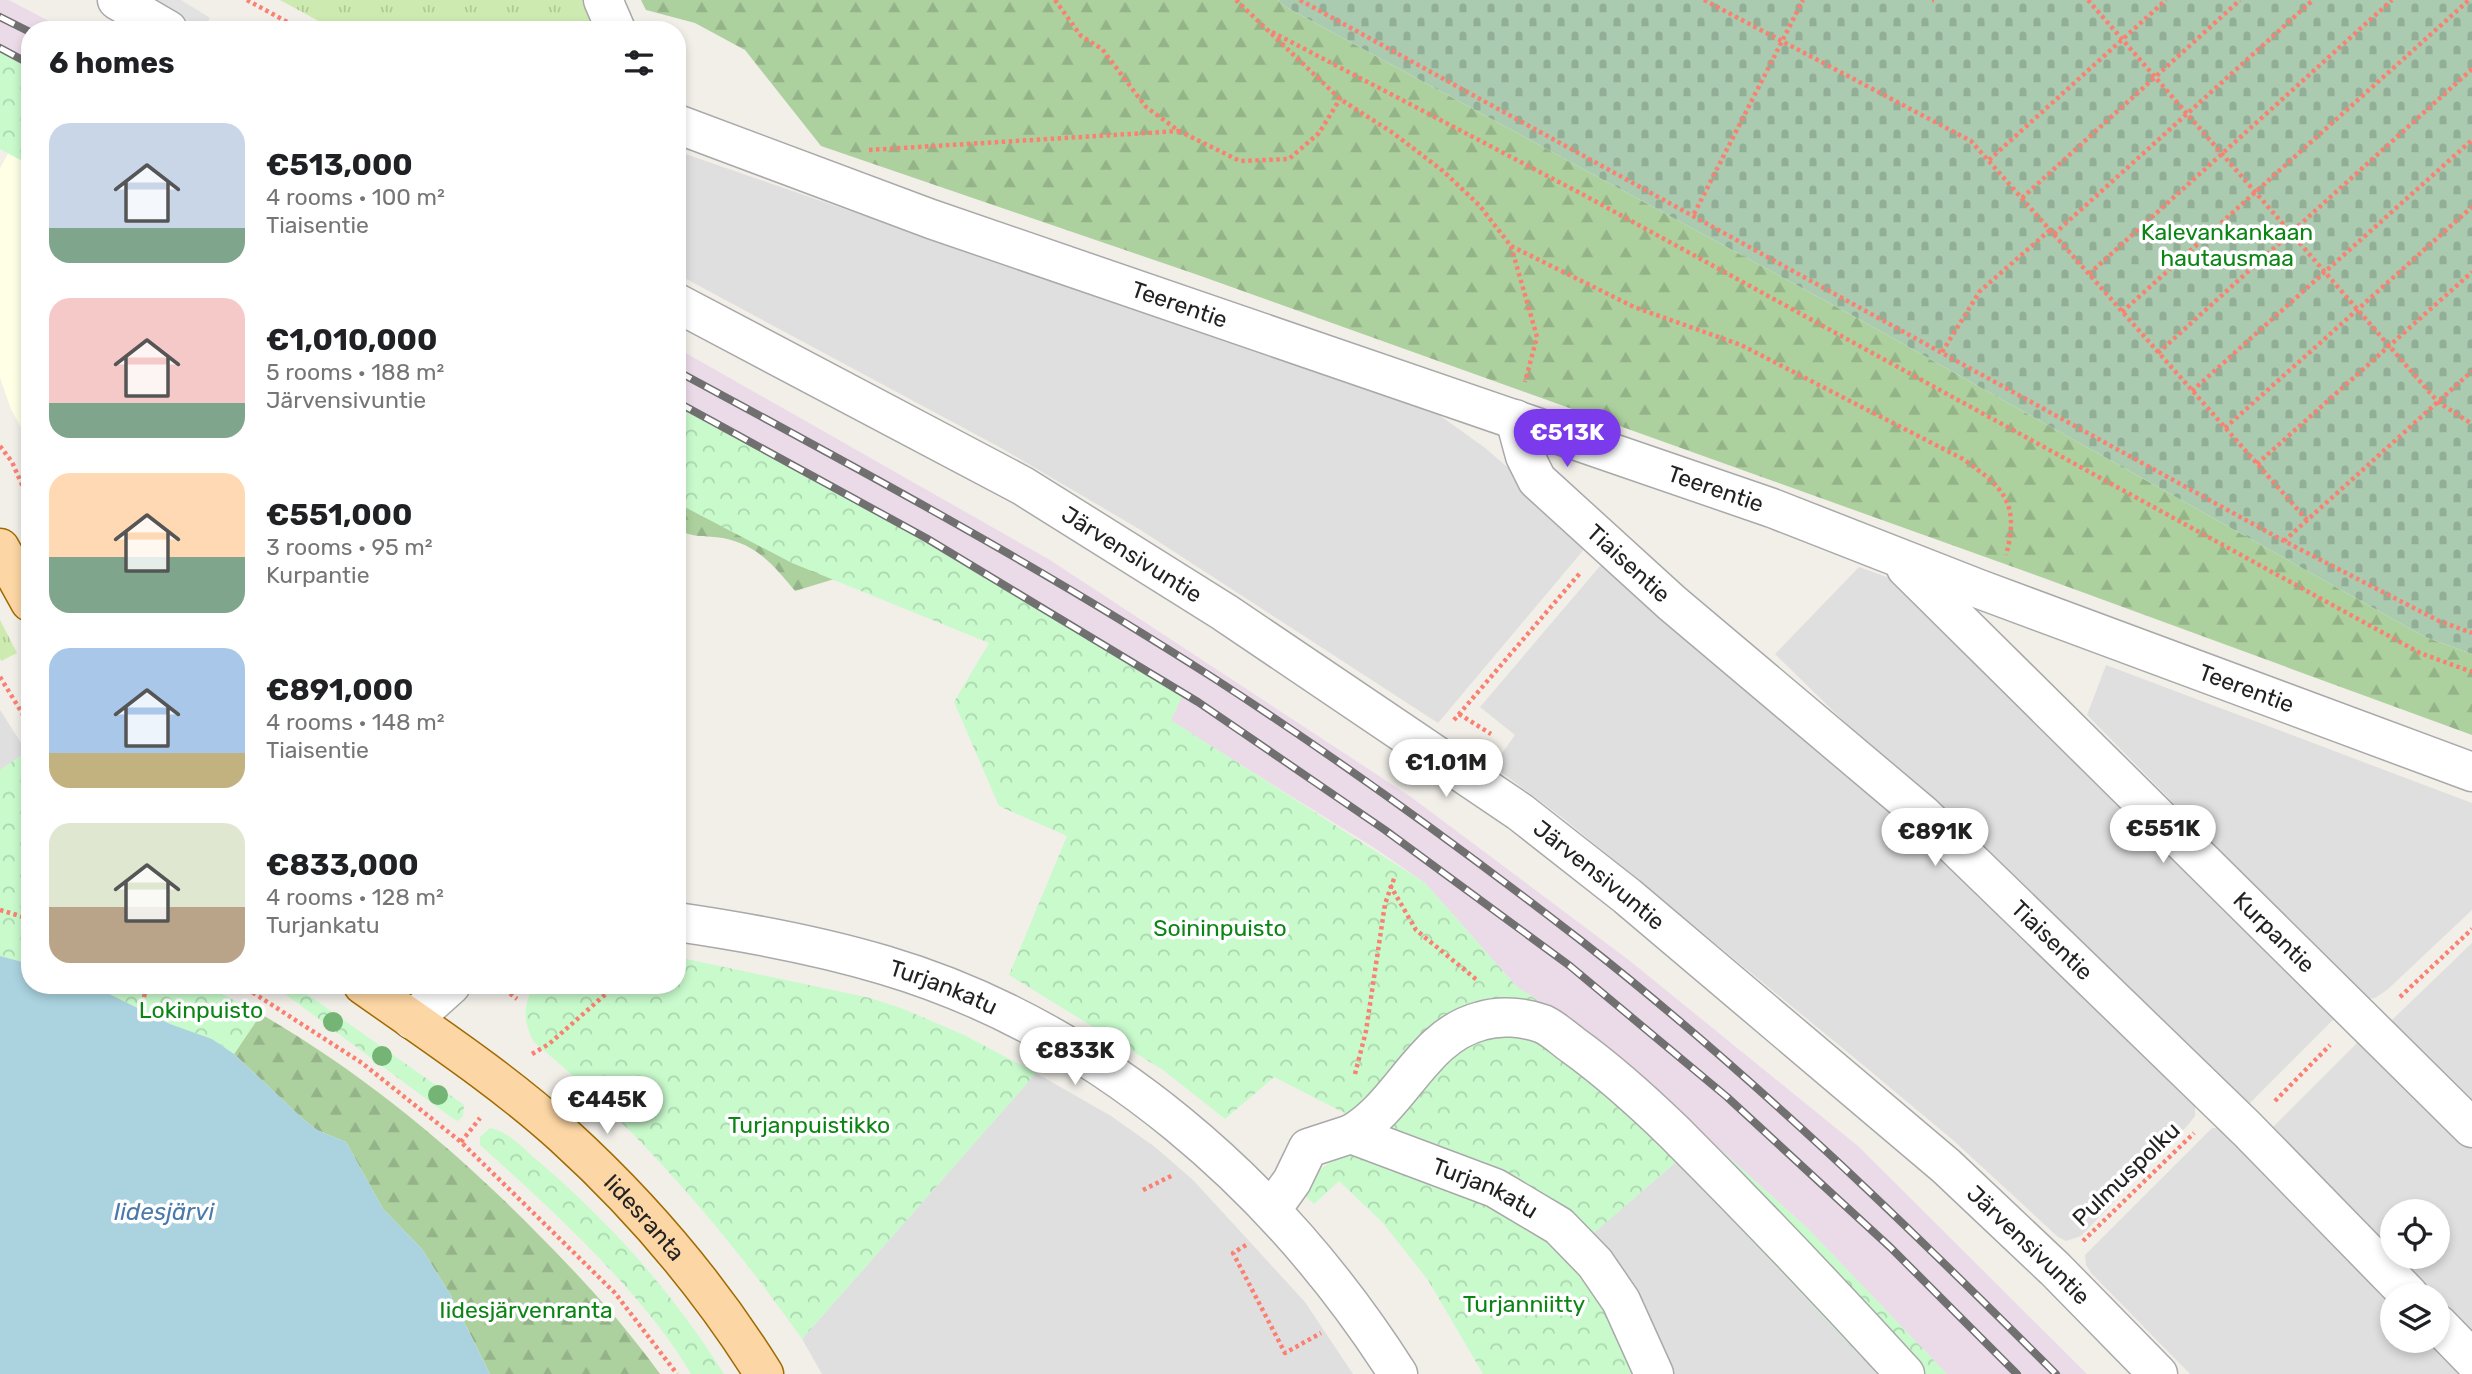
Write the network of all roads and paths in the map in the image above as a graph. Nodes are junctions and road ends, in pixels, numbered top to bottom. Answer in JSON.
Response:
{"nodes":[{"id":1,"x":117,"y":0,"type":"edge"},
{"id":2,"x":247,"y":0,"type":"edge"},
{"id":3,"x":603,"y":0,"type":"edge"},
{"id":4,"x":1055,"y":0,"type":"edge"},
{"id":5,"x":1236,"y":0,"type":"edge"},
{"id":6,"x":1300,"y":0,"type":"edge"},
{"id":7,"x":1704,"y":0,"type":"edge"},
{"id":8,"x":1803,"y":0,"type":"edge"},
{"id":9,"x":2088,"y":0,"type":"edge"},
{"id":10,"x":2166,"y":0,"type":"edge"},
{"id":11,"x":2240,"y":0,"type":"edge"},
{"id":12,"x":2313,"y":0,"type":"edge"},
{"id":13,"x":2392,"y":0,"type":"edge"},
{"id":14,"x":2469,"y":0,"type":"edge"},
{"id":15,"x":153,"y":21,"type":"edge"},
{"id":16,"x":286,"y":21,"type":"edge"},
{"id":17,"x":613,"y":21,"type":"edge"},
{"id":18,"x":1272,"y":32,"type":"junction"},
{"id":19,"x":2122,"y":40,"type":"junction"},
{"id":20,"x":1782,"y":43,"type":"junction"},
{"id":21,"x":2472,"y":69,"type":"edge"},
{"id":22,"x":2155,"y":77,"type":"junction"},
{"id":23,"x":1340,"y":99,"type":"junction"},
{"id":24,"x":2187,"y":114,"type":"junction"},
{"id":25,"x":686,"y":127,"type":"edge"},
{"id":26,"x":1179,"y":131,"type":"junction"},
{"id":27,"x":2472,"y":140,"type":"edge"},
{"id":28,"x":860,"y":151,"type":"dead end"},
{"id":29,"x":2222,"y":154,"type":"junction"},
{"id":30,"x":1989,"y":160,"type":"junction"},
{"id":31,"x":2255,"y":192,"type":"junction"},
{"id":32,"x":2022,"y":198,"type":"junction"},
{"id":33,"x":2472,"y":207,"type":"edge"},
{"id":34,"x":1694,"y":215,"type":"junction"},
{"id":35,"x":2052,"y":232,"type":"junction"},
{"id":36,"x":2291,"y":233,"type":"junction"},
{"id":37,"x":1511,"y":246,"type":"junction"},
{"id":38,"x":2325,"y":272,"type":"junction"},
{"id":39,"x":2472,"y":272,"type":"edge"},
{"id":40,"x":2089,"y":274,"type":"junction"},
{"id":41,"x":686,"y":308,"type":"edge"},
{"id":42,"x":2358,"y":310,"type":"junction"},
{"id":43,"x":2122,"y":312,"type":"junction"},
{"id":44,"x":1537,"y":337,"type":"dead end"},
{"id":45,"x":2390,"y":346,"type":"junction"},
{"id":46,"x":1942,"y":352,"type":"junction"},
{"id":47,"x":2158,"y":353,"type":"junction"},
{"id":48,"x":2472,"y":371,"type":"edge"},
{"id":49,"x":2192,"y":391,"type":"junction"},
{"id":50,"x":2438,"y":402,"type":"junction"},
{"id":51,"x":1514,"y":419,"type":"junction"},
{"id":52,"x":2472,"y":424,"type":"edge"},
{"id":53,"x":2225,"y":428,"type":"junction"},
{"id":54,"x":0,"y":446,"type":"edge"},
{"id":55,"x":2257,"y":464,"type":"junction"},
{"id":56,"x":21,"y":482,"type":"edge"},
{"id":57,"x":2306,"y":520,"type":"junction"},
{"id":58,"x":2284,"y":541,"type":"junction"},
{"id":59,"x":0,"y":548,"type":"edge"},
{"id":60,"x":1897,"y":559,"type":"junction"},
{"id":61,"x":1571,"y":583,"type":"dead end"},
{"id":62,"x":21,"y":586,"type":"edge"},
{"id":63,"x":1996,"y":595,"type":"junction"},
{"id":64,"x":2472,"y":633,"type":"edge"},
{"id":65,"x":2472,"y":672,"type":"edge"},
{"id":66,"x":0,"y":677,"type":"edge"},
{"id":67,"x":1475,"y":693,"type":"dead end"},
{"id":68,"x":21,"y":711,"type":"edge"},
{"id":69,"x":1459,"y":714,"type":"dead end"},
{"id":70,"x":1491,"y":734,"type":"dead end"},
{"id":71,"x":2472,"y":772,"type":"edge"},
{"id":72,"x":1395,"y":876,"type":"dead end"},
{"id":73,"x":1390,"y":885,"type":"junction"},
{"id":74,"x":0,"y":911,"type":"edge"},
{"id":75,"x":21,"y":917,"type":"edge"},
{"id":76,"x":686,"y":924,"type":"edge"},
{"id":77,"x":2472,"y":929,"type":"edge"},
{"id":78,"x":145,"y":994,"type":"edge"},
{"id":79,"x":255,"y":994,"type":"edge"},
{"id":80,"x":376,"y":994,"type":"edge"},
{"id":81,"x":441,"y":994,"type":"edge"},
{"id":82,"x":511,"y":994,"type":"edge"},
{"id":83,"x":606,"y":994,"type":"edge"},
{"id":84,"x":517,"y":999,"type":"dead end"},
{"id":85,"x":143,"y":1004,"type":"dead end"},
{"id":86,"x":1516,"y":1017,"type":"junction"},
{"id":87,"x":412,"y":1020,"type":"junction"},
{"id":88,"x":2353,"y":1032,"type":"junction"},
{"id":89,"x":533,"y":1054,"type":"dead end"},
{"id":90,"x":1353,"y":1081,"type":"dead end"},
{"id":91,"x":2235,"y":1117,"type":"junction"},
{"id":92,"x":2472,"y":1128,"type":"edge"},
{"id":93,"x":1351,"y":1134,"type":"junction"},
{"id":94,"x":1175,"y":1174,"type":"dead end"},
{"id":95,"x":1143,"y":1190,"type":"dead end"},
{"id":96,"x":1272,"y":1209,"type":"junction"},
{"id":97,"x":1250,"y":1243,"type":"dead end"},
{"id":98,"x":2054,"y":1269,"type":"junction"},
{"id":99,"x":2397,"y":1283,"type":"edge"},
{"id":100,"x":1330,"y":1328,"type":"dead end"},
{"id":101,"x":2450,"y":1336,"type":"edge"},
{"id":102,"x":2472,"y":1359,"type":"edge"},
{"id":103,"x":677,"y":1374,"type":"edge"},
{"id":104,"x":764,"y":1374,"type":"edge"},
{"id":105,"x":1398,"y":1374,"type":"edge"},
{"id":106,"x":1654,"y":1374,"type":"edge"},
{"id":107,"x":1905,"y":1374,"type":"edge"},
{"id":108,"x":2158,"y":1374,"type":"edge"}],
"edges":[{"from":1,"to":15,"type":"street"},
{"from":2,"to":16,"type":"path"},
{"from":3,"to":17,"type":"street"},
{"from":4,"to":26,"type":"path"},
{"from":5,"to":18,"type":"path"},
{"from":6,"to":34,"type":"path"},
{"from":7,"to":20,"type":"path"},
{"from":8,"to":20,"type":"path"},
{"from":9,"to":19,"type":"path"},
{"from":10,"to":19,"type":"path"},
{"from":11,"to":22,"type":"path"},
{"from":12,"to":24,"type":"path"},
{"from":13,"to":29,"type":"path"},
{"from":14,"to":31,"type":"path"},
{"from":18,"to":23,"type":"path"},
{"from":18,"to":65,"type":"path"},
{"from":19,"to":22,"type":"path"},
{"from":19,"to":30,"type":"path"},
{"from":20,"to":30,"type":"path"},
{"from":20,"to":34,"type":"path"},
{"from":21,"to":36,"type":"path"},
{"from":22,"to":24,"type":"path"},
{"from":22,"to":32,"type":"path"},
{"from":23,"to":26,"type":"path"},
{"from":23,"to":37,"type":"path"},
{"from":24,"to":29,"type":"path"},
{"from":24,"to":35,"type":"path"},
{"from":25,"to":51,"type":"street","name":"Teerentie"},
{"from":26,"to":28,"type":"path"},
{"from":27,"to":38,"type":"path"},
{"from":29,"to":31,"type":"path"},
{"from":29,"to":40,"type":"path"},
{"from":30,"to":32,"type":"path"},
{"from":31,"to":36,"type":"path"},
{"from":31,"to":43,"type":"path"},
{"from":32,"to":35,"type":"path"},
{"from":33,"to":42,"type":"path"},
{"from":34,"to":46,"type":"path"},
{"from":35,"to":40,"type":"path"},
{"from":35,"to":46,"type":"path"},
{"from":36,"to":38,"type":"path"},
{"from":36,"to":47,"type":"path"},
{"from":37,"to":44,"type":"path"},
{"from":37,"to":63,"type":"path"},
{"from":38,"to":42,"type":"path"},
{"from":38,"to":49,"type":"path"},
{"from":39,"to":45,"type":"path"},
{"from":40,"to":43,"type":"path"},
{"from":41,"to":98,"type":"street","name":"Järvensivuntie"},
{"from":42,"to":45,"type":"path"},
{"from":42,"to":53,"type":"path"},
{"from":43,"to":47,"type":"path"},
{"from":45,"to":50,"type":"path"},
{"from":45,"to":55,"type":"path"},
{"from":46,"to":58,"type":"path"},
{"from":47,"to":49,"type":"path"},
{"from":48,"to":50,"type":"path"},
{"from":49,"to":53,"type":"path"},
{"from":50,"to":52,"type":"path"},
{"from":50,"to":57,"type":"path"},
{"from":51,"to":60,"type":"street","name":"Teerentie"},
{"from":51,"to":91,"type":"street","name":"Tiaisentie"},
{"from":53,"to":55,"type":"path"},
{"from":54,"to":56,"type":"path"},
{"from":55,"to":57,"type":"path"},
{"from":57,"to":58,"type":"path"},
{"from":58,"to":64,"type":"path"},
{"from":59,"to":62,"type":"main road"},
{"from":60,"to":63,"type":"street","name":"Teerentie"},
{"from":60,"to":88,"type":"street","name":"Kurpantie"},
{"from":61,"to":67,"type":"path"},
{"from":63,"to":71,"type":"street","name":"Teerentie"},
{"from":66,"to":68,"type":"path"},
{"from":69,"to":70,"type":"path"},
{"from":72,"to":73,"type":"path"},
{"from":73,"to":86,"type":"path"},
{"from":73,"to":90,"type":"path"},
{"from":74,"to":75,"type":"path"},
{"from":76,"to":96,"type":"street","name":"Turjankatu"},
{"from":77,"to":88,"type":"path","name":"Pulmuspolku"},
{"from":78,"to":85,"type":"path"},
{"from":79,"to":103,"type":"path"},
{"from":80,"to":87,"type":"main road","name":"Iidesranta"},
{"from":81,"to":87,"type":"street"},
{"from":82,"to":84,"type":"path"},
{"from":83,"to":89,"type":"path"},
{"from":86,"to":93,"type":"street"},
{"from":86,"to":107,"type":"street"},
{"from":87,"to":104,"type":"main road","name":"Iidesranta"},
{"from":88,"to":91,"type":"path","name":"Pulmuspolku"},
{"from":88,"to":92,"type":"street","name":"Kurpantie"},
{"from":91,"to":98,"type":"path","name":"Pulmuspolku"},
{"from":91,"to":99,"type":"street","name":"Tiaisentie"},
{"from":93,"to":96,"type":"street"},
{"from":93,"to":106,"type":"street","name":"Turjankatu"},
{"from":94,"to":95,"type":"path"},
{"from":96,"to":105,"type":"street","name":"Turjankatu"},
{"from":97,"to":100,"type":"path"},
{"from":98,"to":108,"type":"street","name":"Järvensivuntie"},
{"from":101,"to":102,"type":"street"}]}
